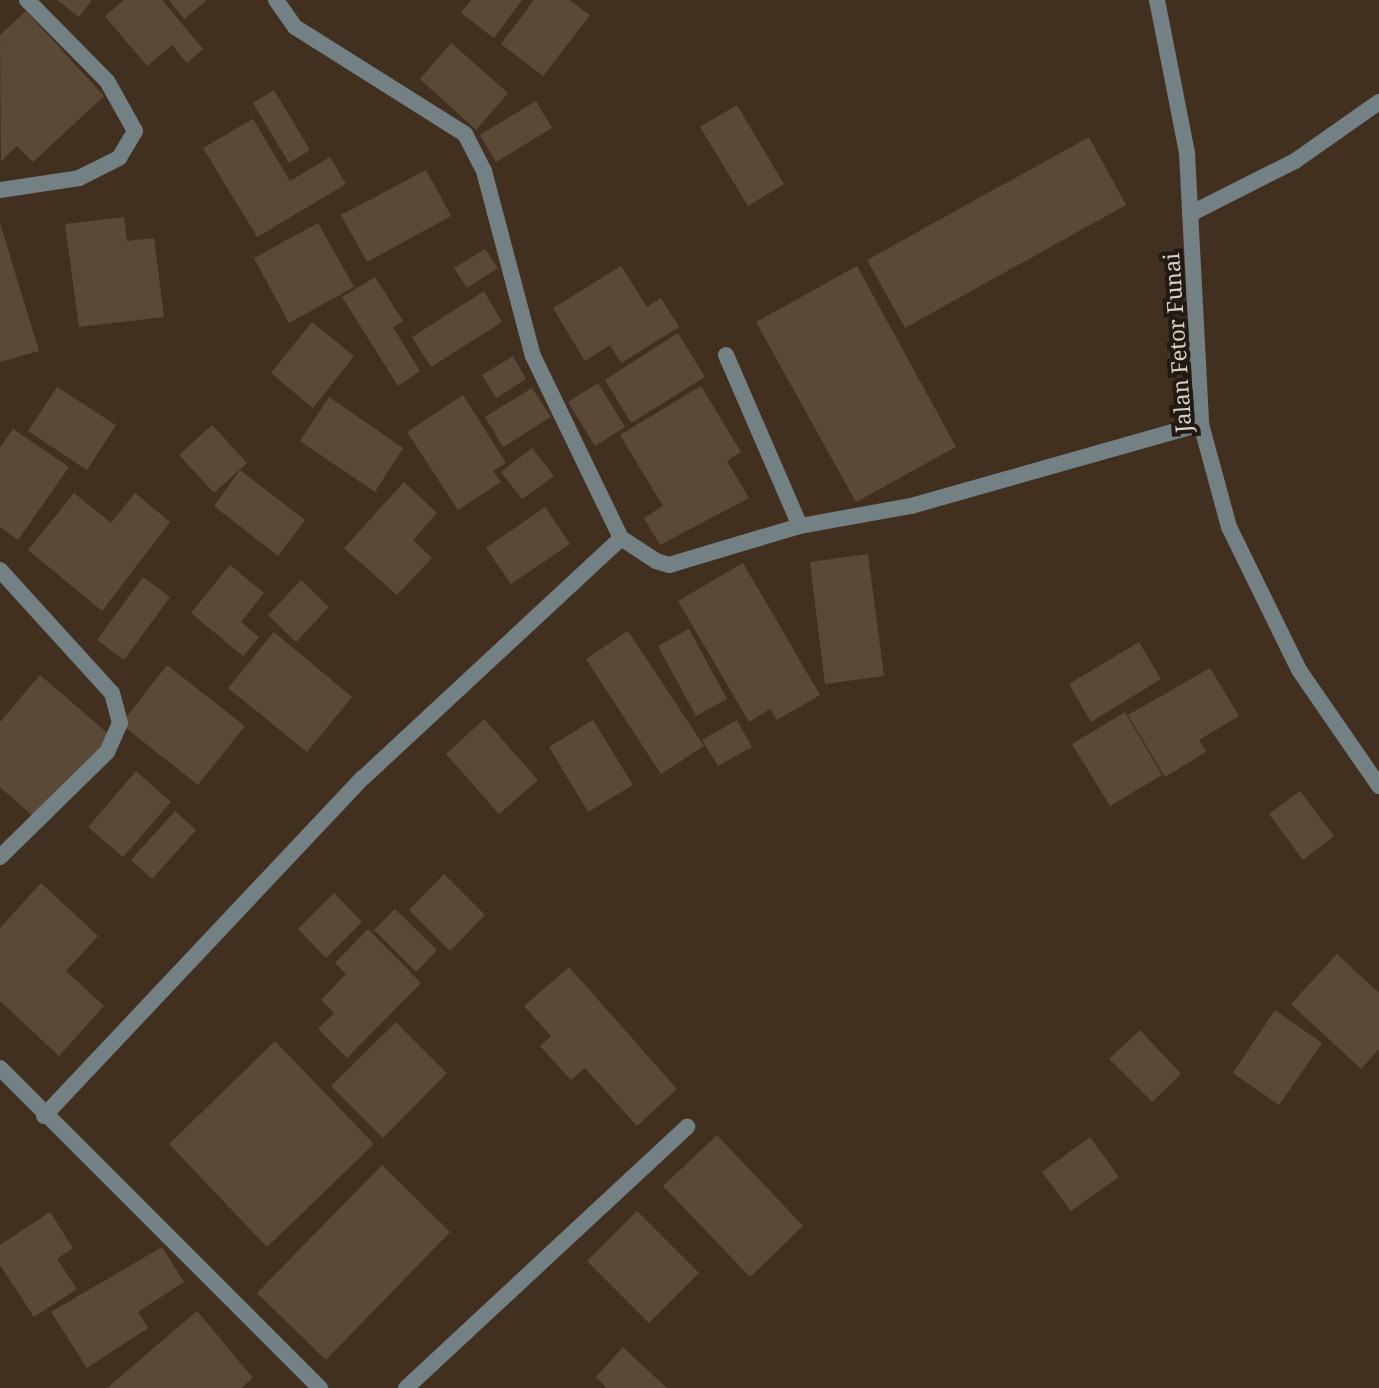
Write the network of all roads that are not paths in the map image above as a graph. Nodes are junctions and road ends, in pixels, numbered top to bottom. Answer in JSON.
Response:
{"nodes":[{"id":1,"x":27,"y":0,"type":"edge"},
{"id":2,"x":276,"y":0,"type":"edge"},
{"id":3,"x":1157,"y":0,"type":"edge"},
{"id":4,"x":1379,"y":102,"type":"edge"},
{"id":5,"x":0,"y":190,"type":"edge"},
{"id":6,"x":1190,"y":214,"type":"junction"},
{"id":7,"x":726,"y":355,"type":"dead end"},
{"id":8,"x":1201,"y":424,"type":"junction"},
{"id":9,"x":800,"y":526,"type":"junction"},
{"id":10,"x":621,"y":538,"type":"junction"},
{"id":11,"x":0,"y":570,"type":"edge"},
{"id":12,"x":1379,"y":786,"type":"edge"},
{"id":13,"x":0,"y":857,"type":"edge"},
{"id":14,"x":0,"y":1068,"type":"edge"},
{"id":15,"x":44,"y":1116,"type":"junction"},
{"id":16,"x":687,"y":1127,"type":"dead end"},
{"id":17,"x":320,"y":1388,"type":"edge"},
{"id":18,"x":406,"y":1388,"type":"edge"}],
"edges":[{"from":1,"to":5,"type":"street"},
{"from":2,"to":10,"type":"street"},
{"from":3,"to":6,"type":"street","name":"Jalan Fetor Funai"},
{"from":4,"to":6,"type":"street"},
{"from":6,"to":8,"type":"street","name":"Jalan Fetor Funai"},
{"from":7,"to":9,"type":"street"},
{"from":8,"to":9,"type":"street"},
{"from":8,"to":12,"type":"street","name":"Jalan Fetor Funai"},
{"from":9,"to":10,"type":"street"},
{"from":10,"to":15,"type":"street"},
{"from":11,"to":13,"type":"street"},
{"from":14,"to":15,"type":"street"},
{"from":15,"to":17,"type":"street"},
{"from":16,"to":18,"type":"street"}]}
